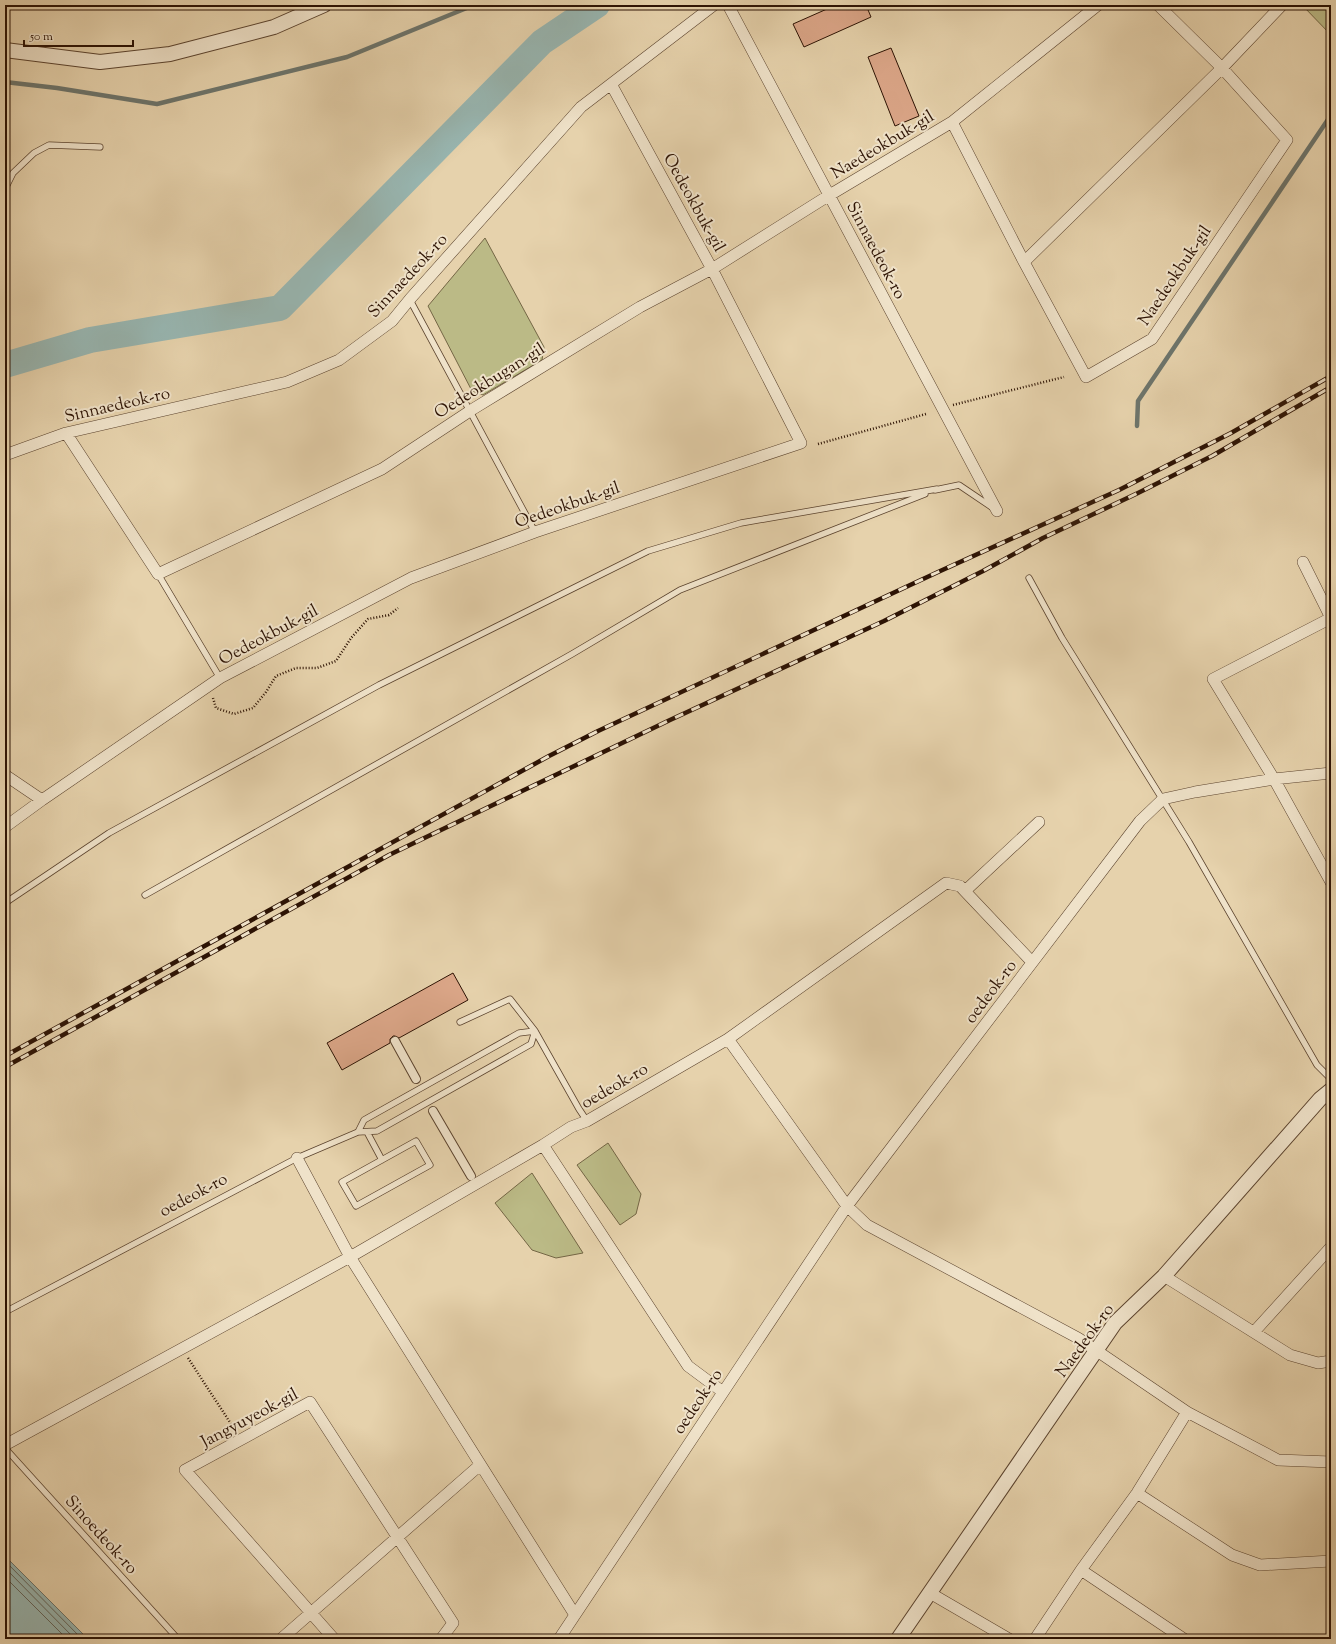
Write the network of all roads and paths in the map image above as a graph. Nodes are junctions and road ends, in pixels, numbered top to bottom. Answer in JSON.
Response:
{"nodes":[{"id":1,"x":324,"y":5,"type":"edge"},
{"id":2,"x":714,"y":5,"type":"edge"},
{"id":3,"x":728,"y":5,"type":"edge"},
{"id":4,"x":1098,"y":5,"type":"edge"},
{"id":5,"x":1158,"y":5,"type":"edge"},
{"id":6,"x":1282,"y":5,"type":"edge"},
{"id":7,"x":5,"y":50,"type":"edge"},
{"id":8,"x":1222,"y":68,"type":"junction"},
{"id":9,"x":610,"y":84,"type":"junction"},
{"id":10,"x":952,"y":122,"type":"junction"},
{"id":11,"x":100,"y":147,"type":"dead end"},
{"id":12,"x":5,"y":189,"type":"edge"},
{"id":13,"x":828,"y":196,"type":"junction"},
{"id":14,"x":1024,"y":262,"type":"junction"},
{"id":15,"x":712,"y":270,"type":"junction"},
{"id":16,"x":410,"y":299,"type":"junction"},
{"id":17,"x":1064,"y":377,"type":"dead end"},
{"id":18,"x":953,"y":405,"type":"dead end"},
{"id":19,"x":470,"y":411,"type":"junction"},
{"id":20,"x":926,"y":414,"type":"dead end"},
{"id":21,"x":66,"y":433,"type":"junction"},
{"id":22,"x":818,"y":444,"type":"dead end"},
{"id":23,"x":5,"y":455,"type":"edge"},
{"id":24,"x":937,"y":489,"type":"junction"},
{"id":25,"x":997,"y":511,"type":"joint"},
{"id":26,"x":535,"y":532,"type":"junction"},
{"id":27,"x":1303,"y":562,"type":"dead end"},
{"id":28,"x":158,"y":574,"type":"junction"},
{"id":29,"x":1029,"y":578,"type":"dead end"},
{"id":30,"x":398,"y":608,"type":"dead end"},
{"id":31,"x":1331,"y":618,"type":"edge"},
{"id":32,"x":220,"y":678,"type":"junction"},
{"id":33,"x":213,"y":697,"type":"dead end"},
{"id":34,"x":1331,"y":773,"type":"edge"},
{"id":35,"x":5,"y":775,"type":"edge"},
{"id":36,"x":1274,"y":779,"type":"junction"},
{"id":37,"x":1163,"y":799,"type":"junction"},
{"id":38,"x":42,"y":800,"type":"junction"},
{"id":39,"x":1039,"y":822,"type":"dead end"},
{"id":40,"x":5,"y":826,"type":"edge"},
{"id":41,"x":1331,"y":882,"type":"edge"},
{"id":42,"x":965,"y":891,"type":"junction"},
{"id":43,"x":145,"y":895,"type":"dead end"},
{"id":44,"x":5,"y":903,"type":"edge"},
{"id":45,"x":1032,"y":962,"type":"junction"},
{"id":46,"x":460,"y":1022,"type":"dead end"},
{"id":47,"x":534,"y":1031,"type":"junction"},
{"id":48,"x":728,"y":1039,"type":"junction"},
{"id":49,"x":395,"y":1041,"type":"dead end"},
{"id":50,"x":416,"y":1079,"type":"dead end"},
{"id":51,"x":1331,"y":1079,"type":"edge"},
{"id":52,"x":1331,"y":1090,"type":"edge"},
{"id":53,"x":433,"y":1111,"type":"dead end"},
{"id":54,"x":588,"y":1121,"type":"junction"},
{"id":55,"x":358,"y":1132,"type":"junction"},
{"id":56,"x":367,"y":1132,"type":"junction"},
{"id":57,"x":543,"y":1145,"type":"junction"},
{"id":58,"x":297,"y":1158,"type":"junction"},
{"id":59,"x":382,"y":1160,"type":"junction"},
{"id":60,"x":471,"y":1176,"type":"dead end"},
{"id":61,"x":848,"y":1206,"type":"junction"},
{"id":62,"x":1331,"y":1247,"type":"edge"},
{"id":63,"x":350,"y":1257,"type":"junction"},
{"id":64,"x":1164,"y":1276,"type":"junction"},
{"id":65,"x":5,"y":1312,"type":"edge"},
{"id":66,"x":1254,"y":1332,"type":"junction"},
{"id":67,"x":1096,"y":1350,"type":"junction"},
{"id":68,"x":188,"y":1358,"type":"dead end"},
{"id":69,"x":1331,"y":1361,"type":"edge"},
{"id":70,"x":724,"y":1392,"type":"junction"},
{"id":71,"x":1187,"y":1412,"type":"junction"},
{"id":72,"x":232,"y":1427,"type":"dead end"},
{"id":73,"x":5,"y":1446,"type":"edge"},
{"id":74,"x":1331,"y":1462,"type":"edge"},
{"id":75,"x":480,"y":1465,"type":"junction"},
{"id":76,"x":1137,"y":1493,"type":"junction"},
{"id":77,"x":398,"y":1537,"type":"junction"},
{"id":78,"x":1331,"y":1560,"type":"edge"},
{"id":79,"x":1082,"y":1570,"type":"junction"},
{"id":80,"x":930,"y":1593,"type":"junction"},
{"id":81,"x":311,"y":1612,"type":"junction"},
{"id":82,"x":575,"y":1615,"type":"junction"},
{"id":83,"x":178,"y":1639,"type":"edge"},
{"id":84,"x":282,"y":1639,"type":"edge"},
{"id":85,"x":334,"y":1639,"type":"edge"},
{"id":86,"x":441,"y":1639,"type":"edge"},
{"id":87,"x":559,"y":1639,"type":"edge"},
{"id":88,"x":898,"y":1639,"type":"edge"},
{"id":89,"x":1009,"y":1639,"type":"edge"},
{"id":90,"x":1035,"y":1639,"type":"edge"},
{"id":91,"x":1184,"y":1639,"type":"edge"}],
"edges":[{"from":1,"to":7,"type":"street"},
{"from":2,"to":9,"type":"street","name":"Sinnaedeok-ro"},
{"from":3,"to":13,"type":"street","name":"Sinnaedeok-ro"},
{"from":4,"to":10,"type":"street","name":"Naedeokbuk-gil"},
{"from":5,"to":8,"type":"street"},
{"from":6,"to":8,"type":"street"},
{"from":8,"to":14,"type":"street"},
{"from":8,"to":14,"type":"street","name":"Naedeokbuk-gil"},
{"from":9,"to":15,"type":"street","name":"Oedeokbuk-gil"},
{"from":9,"to":16,"type":"street","name":"Sinnaedeok-ro"},
{"from":10,"to":13,"type":"street","name":"Naedeokbuk-gil"},
{"from":10,"to":14,"type":"street","name":"Naedeokbuk-gil"},
{"from":11,"to":12,"type":"lane"},
{"from":13,"to":15,"type":"street","name":"Oedeokbugan-gil"},
{"from":13,"to":25,"type":"street","name":"Sinnaedeok-ro"},
{"from":15,"to":19,"type":"street","name":"Oedeokbugan-gil"},
{"from":15,"to":26,"type":"street","name":"Oedeokbuk-gil"},
{"from":16,"to":19,"type":"lane"},
{"from":16,"to":21,"type":"street","name":"Sinnaedeok-ro"},
{"from":17,"to":18,"type":"path"},
{"from":19,"to":26,"type":"lane"},
{"from":19,"to":28,"type":"street","name":"Oedeokbugan-gil"},
{"from":20,"to":22,"type":"path"},
{"from":21,"to":23,"type":"street","name":"Sinnaedeok-ro"},
{"from":21,"to":28,"type":"street"},
{"from":24,"to":25,"type":"lane"},
{"from":24,"to":43,"type":"lane"},
{"from":24,"to":44,"type":"lane"},
{"from":26,"to":32,"type":"street","name":"Oedeokbuk-gil"},
{"from":27,"to":31,"type":"street"},
{"from":28,"to":32,"type":"lane"},
{"from":29,"to":37,"type":"lane"},
{"from":30,"to":33,"type":"path"},
{"from":31,"to":36,"type":"street"},
{"from":32,"to":38,"type":"street","name":"Oedeokbuk-gil"},
{"from":34,"to":36,"type":"street"},
{"from":35,"to":38,"type":"street"},
{"from":36,"to":37,"type":"street"},
{"from":36,"to":41,"type":"street"},
{"from":37,"to":45,"type":"street","name":"oedeok-ro"},
{"from":37,"to":51,"type":"lane"},
{"from":38,"to":40,"type":"street","name":"Oedeokbuk-gil"},
{"from":39,"to":42,"type":"street"},
{"from":42,"to":45,"type":"street"},
{"from":42,"to":48,"type":"street","name":"oedeok-ro"},
{"from":45,"to":61,"type":"street","name":"oedeok-ro"},
{"from":46,"to":47,"type":"lane"},
{"from":47,"to":54,"type":"lane"},
{"from":47,"to":55,"type":"lane"},
{"from":47,"to":56,"type":"lane"},
{"from":48,"to":54,"type":"street","name":"oedeok-ro"},
{"from":48,"to":61,"type":"street"},
{"from":49,"to":50,"type":"street"},
{"from":52,"to":64,"type":"street","name":"Naedeok-ro"},
{"from":53,"to":60,"type":"street"},
{"from":54,"to":57,"type":"street","name":"oedeok-ro"},
{"from":55,"to":56,"type":"lane"},
{"from":55,"to":58,"type":"lane","name":"oedeok-ro"},
{"from":56,"to":59,"type":"lane"},
{"from":57,"to":63,"type":"street","name":"oedeok-ro"},
{"from":57,"to":70,"type":"street"},
{"from":58,"to":63,"type":"street"},
{"from":58,"to":65,"type":"lane","name":"oedeok-ro"},
{"from":59,"to":59,"type":"lane"},
{"from":61,"to":67,"type":"street"},
{"from":61,"to":70,"type":"street","name":"oedeok-ro"},
{"from":62,"to":66,"type":"street"},
{"from":63,"to":73,"type":"street","name":"oedeok-ro"},
{"from":63,"to":75,"type":"street"},
{"from":64,"to":66,"type":"street"},
{"from":64,"to":67,"type":"street","name":"Naedeok-ro"},
{"from":66,"to":69,"type":"street"},
{"from":67,"to":71,"type":"street"},
{"from":67,"to":80,"type":"street","name":"Naedeok-ro"},
{"from":68,"to":72,"type":"path"},
{"from":70,"to":82,"type":"street","name":"oedeok-ro"},
{"from":71,"to":74,"type":"street"},
{"from":71,"to":76,"type":"street"},
{"from":73,"to":83,"type":"lane","name":"Sinoedeok-ro"},
{"from":75,"to":77,"type":"street"},
{"from":75,"to":82,"type":"street"},
{"from":76,"to":78,"type":"street"},
{"from":76,"to":79,"type":"street"},
{"from":77,"to":81,"type":"street"},
{"from":77,"to":81,"type":"street","name":"Jangyuyeok-gil"},
{"from":77,"to":86,"type":"street","name":"Jangyuyeok-gil"},
{"from":79,"to":90,"type":"street"},
{"from":79,"to":91,"type":"street"},
{"from":80,"to":88,"type":"street","name":"Naedeok-ro"},
{"from":80,"to":89,"type":"street"},
{"from":81,"to":84,"type":"street"},
{"from":81,"to":85,"type":"street","name":"Jangyuyeok-gil"},
{"from":82,"to":87,"type":"street","name":"oedeok-ro"}]}
